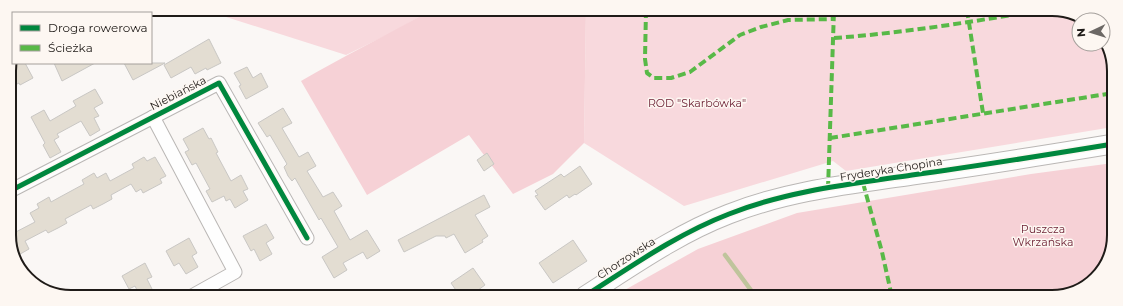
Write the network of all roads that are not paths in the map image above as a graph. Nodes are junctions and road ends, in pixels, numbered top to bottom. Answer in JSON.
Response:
{"nodes":[{"id":1,"x":153,"y":117,"type":"junction"},
{"id":2,"x":1107,"y":145,"type":"edge"},
{"id":3,"x":16,"y":188,"type":"edge"},
{"id":4,"x":678,"y":237,"type":"joint"},
{"id":5,"x":307,"y":238,"type":"dead end"},
{"id":6,"x":203,"y":290,"type":"edge"},
{"id":7,"x":594,"y":290,"type":"edge"}],
"edges":[{"from":1,"to":3,"type":"street","name":"Niebiańska"},
{"from":1,"to":5,"type":"street","name":"Niebiańska"},
{"from":1,"to":6,"type":"street","name":"Niebiańska"},
{"from":2,"to":4,"type":"street","name":"Fryderyka Chopina"},
{"from":4,"to":7,"type":"street","name":"Chorzowska"}]}
